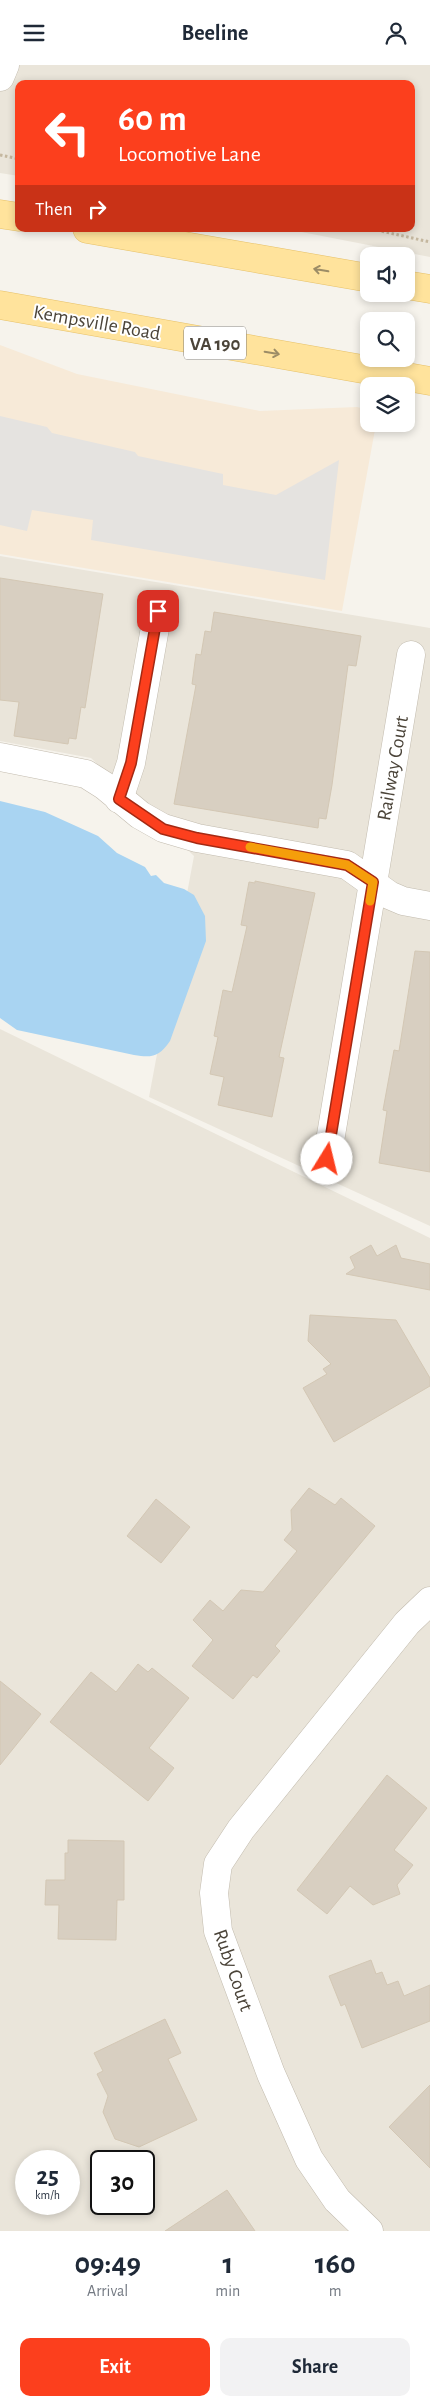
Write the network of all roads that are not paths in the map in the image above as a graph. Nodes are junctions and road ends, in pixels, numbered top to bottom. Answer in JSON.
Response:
{"nodes":[{"id":1,"x":6,"y":65,"type":"edge"},
{"id":2,"x":0,"y":77,"type":"edge"},
{"id":3,"x":0,"y":214,"type":"edge"},
{"id":4,"x":15,"y":216,"type":"edge"},
{"id":5,"x":104,"y":232,"type":"edge"},
{"id":6,"x":360,"y":276,"type":"edge"},
{"id":7,"x":415,"y":286,"type":"edge"},
{"id":8,"x":430,"y":289,"type":"edge"},
{"id":9,"x":0,"y":305,"type":"edge"},
{"id":10,"x":430,"y":381,"type":"edge"},
{"id":11,"x":158,"y":611,"type":"dead end"},
{"id":12,"x":411,"y":655,"type":"dead end"},
{"id":13,"x":0,"y":757,"type":"edge"},
{"id":14,"x":119,"y":799,"type":"junction"},
{"id":15,"x":373,"y":882,"type":"junction"},
{"id":16,"x":430,"y":906,"type":"edge"},
{"id":17,"x":327,"y":1159,"type":"dead end"},
{"id":18,"x":430,"y":1601,"type":"edge"},
{"id":19,"x":369,"y":2231,"type":"edge"}],
"edges":[{"from":1,"to":2,"type":"street"},
{"from":3,"to":4,"type":"main road"},
{"from":6,"to":5,"type":"main road","one_way":true},
{"from":7,"to":8,"type":"main road"},
{"from":9,"to":10,"type":"main road","name":"Kempsville Road","number":"VA 190","one_way":true},
{"from":11,"to":14,"type":"street"},
{"from":12,"to":15,"type":"street","name":"Railway Court"},
{"from":13,"to":14,"type":"street"},
{"from":14,"to":15,"type":"street"},
{"from":15,"to":16,"type":"street"},
{"from":15,"to":17,"type":"street","name":"Railway Court"},
{"from":18,"to":19,"type":"street","name":"Ruby Court"}]}
